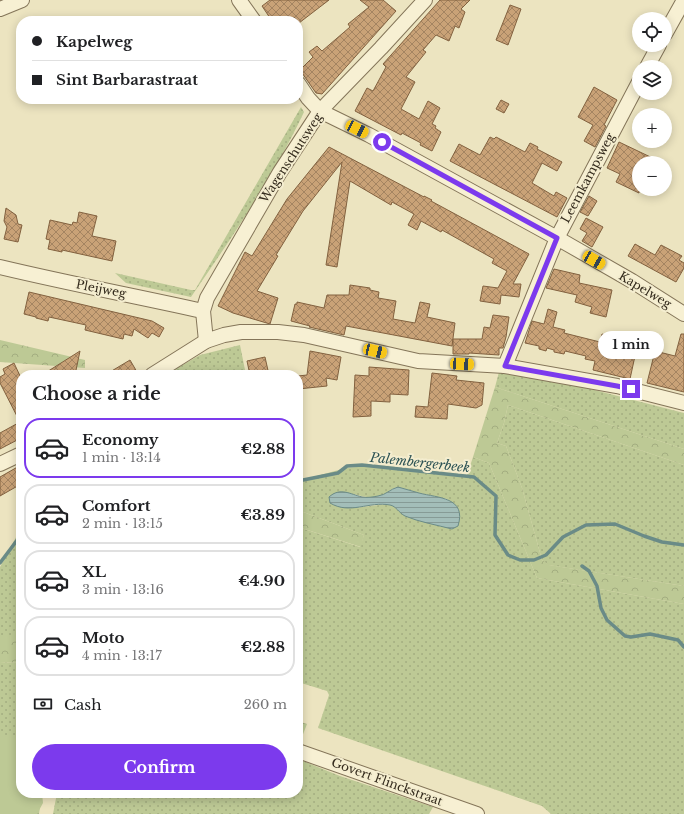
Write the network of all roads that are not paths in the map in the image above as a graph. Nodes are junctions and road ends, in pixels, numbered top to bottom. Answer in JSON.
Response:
{"nodes":[{"id":1,"x":22,"y":0,"type":"edge"},
{"id":2,"x":239,"y":0,"type":"edge"},
{"id":3,"x":425,"y":0,"type":"edge"},
{"id":4,"x":684,"y":0,"type":"edge"},
{"id":5,"x":0,"y":9,"type":"edge"},
{"id":6,"x":250,"y":16,"type":"edge"},
{"id":7,"x":672,"y":21,"type":"edge"},
{"id":8,"x":303,"y":90,"type":"edge"},
{"id":9,"x":632,"y":95,"type":"edge"},
{"id":10,"x":320,"y":111,"type":"junction"},
{"id":11,"x":557,"y":238,"type":"junction"},
{"id":12,"x":0,"y":267,"type":"edge"},
{"id":13,"x":203,"y":311,"type":"junction"},
{"id":14,"x":684,"y":314,"type":"edge"},
{"id":15,"x":206,"y":341,"type":"junction"},
{"id":16,"x":505,"y":366,"type":"junction"},
{"id":17,"x":160,"y":370,"type":"edge"},
{"id":18,"x":684,"y":403,"type":"edge"},
{"id":19,"x":16,"y":456,"type":"edge"},
{"id":20,"x":0,"y":464,"type":"edge"},
{"id":21,"x":303,"y":753,"type":"edge"},
{"id":22,"x":443,"y":808,"type":"edge"},
{"id":23,"x":477,"y":814,"type":"edge"}],
"edges":[{"from":1,"to":5,"type":"street"},
{"from":2,"to":6,"type":"street"},
{"from":3,"to":10,"type":"street","name":"Wagenschutsweg"},
{"from":4,"to":7,"type":"street"},
{"from":8,"to":10,"type":"street","name":"Kapelweg"},
{"from":9,"to":11,"type":"street","name":"Leemkampsweg"},
{"from":10,"to":11,"type":"street","name":"Kapelweg"},
{"from":10,"to":13,"type":"street","name":"Wagenschutsweg"},
{"from":11,"to":14,"type":"street","name":"Kapelweg"},
{"from":11,"to":16,"type":"street","name":"Leemkampsweg"},
{"from":12,"to":13,"type":"street","name":"Pleijweg"},
{"from":13,"to":15,"type":"street","name":"Wagenschutsweg"},
{"from":15,"to":16,"type":"street"},
{"from":15,"to":17,"type":"street"},
{"from":16,"to":18,"type":"street"},
{"from":19,"to":20,"type":"street"},
{"from":21,"to":22,"type":"street","name":"Govert Flinckstraat"},
{"from":22,"to":23,"type":"street","name":"Govert Flinckstraat"}]}
